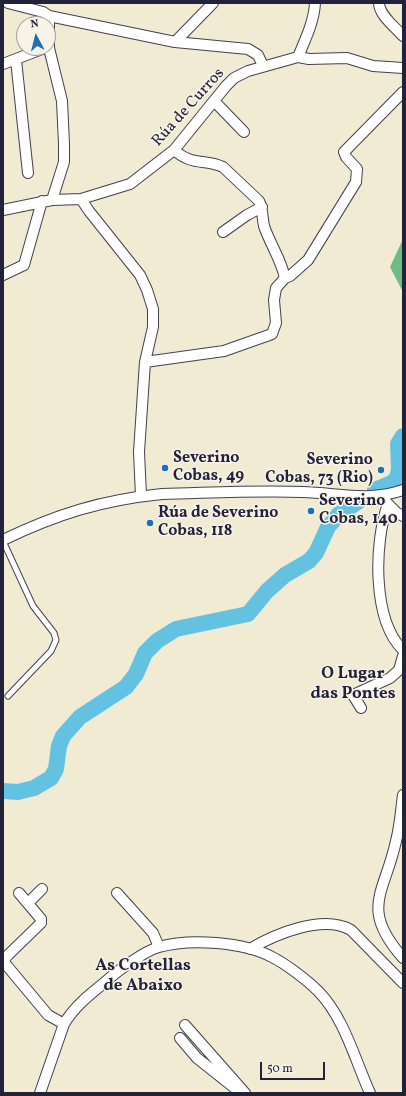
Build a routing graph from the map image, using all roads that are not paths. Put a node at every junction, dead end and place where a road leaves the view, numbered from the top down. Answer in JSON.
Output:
{"nodes":[{"id":1,"x":8,"y":3,"type":"edge"},
{"id":2,"x":213,"y":3,"type":"edge"},
{"id":3,"x":315,"y":3,"type":"edge"},
{"id":4,"x":379,"y":3,"type":"edge"},
{"id":5,"x":46,"y":10,"type":"edge"},
{"id":6,"x":403,"y":36,"type":"edge"},
{"id":7,"x":175,"y":42,"type":"junction"},
{"id":8,"x":25,"y":56,"type":"edge"},
{"id":9,"x":51,"y":56,"type":"edge"},
{"id":10,"x":298,"y":57,"type":"junction"},
{"id":11,"x":16,"y":60,"type":"junction"},
{"id":12,"x":3,"y":64,"type":"edge"},
{"id":13,"x":263,"y":66,"type":"junction"},
{"id":14,"x":403,"y":68,"type":"edge"},
{"id":15,"x":403,"y":92,"type":"edge"},
{"id":16,"x":214,"y":101,"type":"junction"},
{"id":17,"x":244,"y":132,"type":"dead end"},
{"id":18,"x":174,"y":150,"type":"junction"},
{"id":19,"x":28,"y":173,"type":"dead end"},
{"id":20,"x":82,"y":199,"type":"junction"},
{"id":21,"x":47,"y":200,"type":"junction"},
{"id":22,"x":262,"y":207,"type":"junction"},
{"id":23,"x":3,"y":210,"type":"edge"},
{"id":24,"x":223,"y":232,"type":"dead end"},
{"id":25,"x":3,"y":275,"type":"edge"},
{"id":26,"x":285,"y":278,"type":"junction"},
{"id":27,"x":145,"y":362,"type":"junction"},
{"id":28,"x":403,"y":490,"type":"edge"},
{"id":29,"x":141,"y":496,"type":"junction"},
{"id":30,"x":385,"y":500,"type":"junction"},
{"id":31,"x":403,"y":516,"type":"edge"},
{"id":32,"x":3,"y":541,"type":"edge"},
{"id":33,"x":403,"y":650,"type":"edge"},
{"id":34,"x":403,"y":656,"type":"edge"},
{"id":35,"x":8,"y":696,"type":"dead end"},
{"id":36,"x":361,"y":708,"type":"dead end"},
{"id":37,"x":403,"y":795,"type":"edge"},
{"id":38,"x":42,"y":889,"type":"dead end"},
{"id":39,"x":19,"y":892,"type":"dead end"},
{"id":40,"x":117,"y":893,"type":"dead end"},
{"id":41,"x":28,"y":903,"type":"junction"},
{"id":42,"x":159,"y":947,"type":"junction"},
{"id":43,"x":250,"y":949,"type":"junction"},
{"id":44,"x":403,"y":958,"type":"edge"},
{"id":45,"x":3,"y":961,"type":"edge"},
{"id":46,"x":403,"y":983,"type":"edge"},
{"id":47,"x":64,"y":1024,"type":"junction"},
{"id":48,"x":185,"y":1025,"type":"dead end"},
{"id":49,"x":180,"y":1038,"type":"dead end"},
{"id":50,"x":40,"y":1093,"type":"edge"},
{"id":51,"x":244,"y":1093,"type":"edge"},
{"id":52,"x":370,"y":1093,"type":"edge"}],
"edges":[{"from":1,"to":5,"type":"street"},
{"from":2,"to":7,"type":"street"},
{"from":3,"to":10,"type":"street"},
{"from":4,"to":6,"type":"street"},
{"from":5,"to":7,"type":"street"},
{"from":7,"to":13,"type":"street"},
{"from":8,"to":11,"type":"street"},
{"from":9,"to":21,"type":"street"},
{"from":10,"to":13,"type":"street","name":"Rúa de Curros"},
{"from":10,"to":14,"type":"street","name":"Rúa de Curros"},
{"from":11,"to":12,"type":"street"},
{"from":11,"to":19,"type":"street"},
{"from":13,"to":16,"type":"street","name":"Rúa de Curros"},
{"from":15,"to":26,"type":"street"},
{"from":16,"to":17,"type":"street"},
{"from":16,"to":18,"type":"street","name":"Rúa de Curros"},
{"from":18,"to":20,"type":"street","name":"Rúa de Curros"},
{"from":18,"to":22,"type":"street"},
{"from":20,"to":21,"type":"street","name":"Rúa de Curros"},
{"from":20,"to":27,"type":"street"},
{"from":21,"to":23,"type":"street","name":"Rúa de Curros"},
{"from":21,"to":25,"type":"street"},
{"from":22,"to":24,"type":"street"},
{"from":22,"to":26,"type":"street"},
{"from":26,"to":27,"type":"street"},
{"from":27,"to":29,"type":"street"},
{"from":28,"to":30,"type":"street"},
{"from":29,"to":30,"type":"street"},
{"from":29,"to":32,"type":"street"},
{"from":30,"to":31,"type":"street"},
{"from":30,"to":33,"type":"street"},
{"from":32,"to":35,"type":"lane"},
{"from":34,"to":36,"type":"street"},
{"from":37,"to":44,"type":"street"},
{"from":38,"to":41,"type":"street"},
{"from":39,"to":41,"type":"street"},
{"from":40,"to":42,"type":"street"},
{"from":41,"to":45,"type":"street"},
{"from":42,"to":43,"type":"street"},
{"from":42,"to":47,"type":"street"},
{"from":43,"to":46,"type":"street"},
{"from":43,"to":52,"type":"street"},
{"from":45,"to":47,"type":"street"},
{"from":47,"to":50,"type":"street"},
{"from":48,"to":51,"type":"street"},
{"from":49,"to":51,"type":"street"}]}
